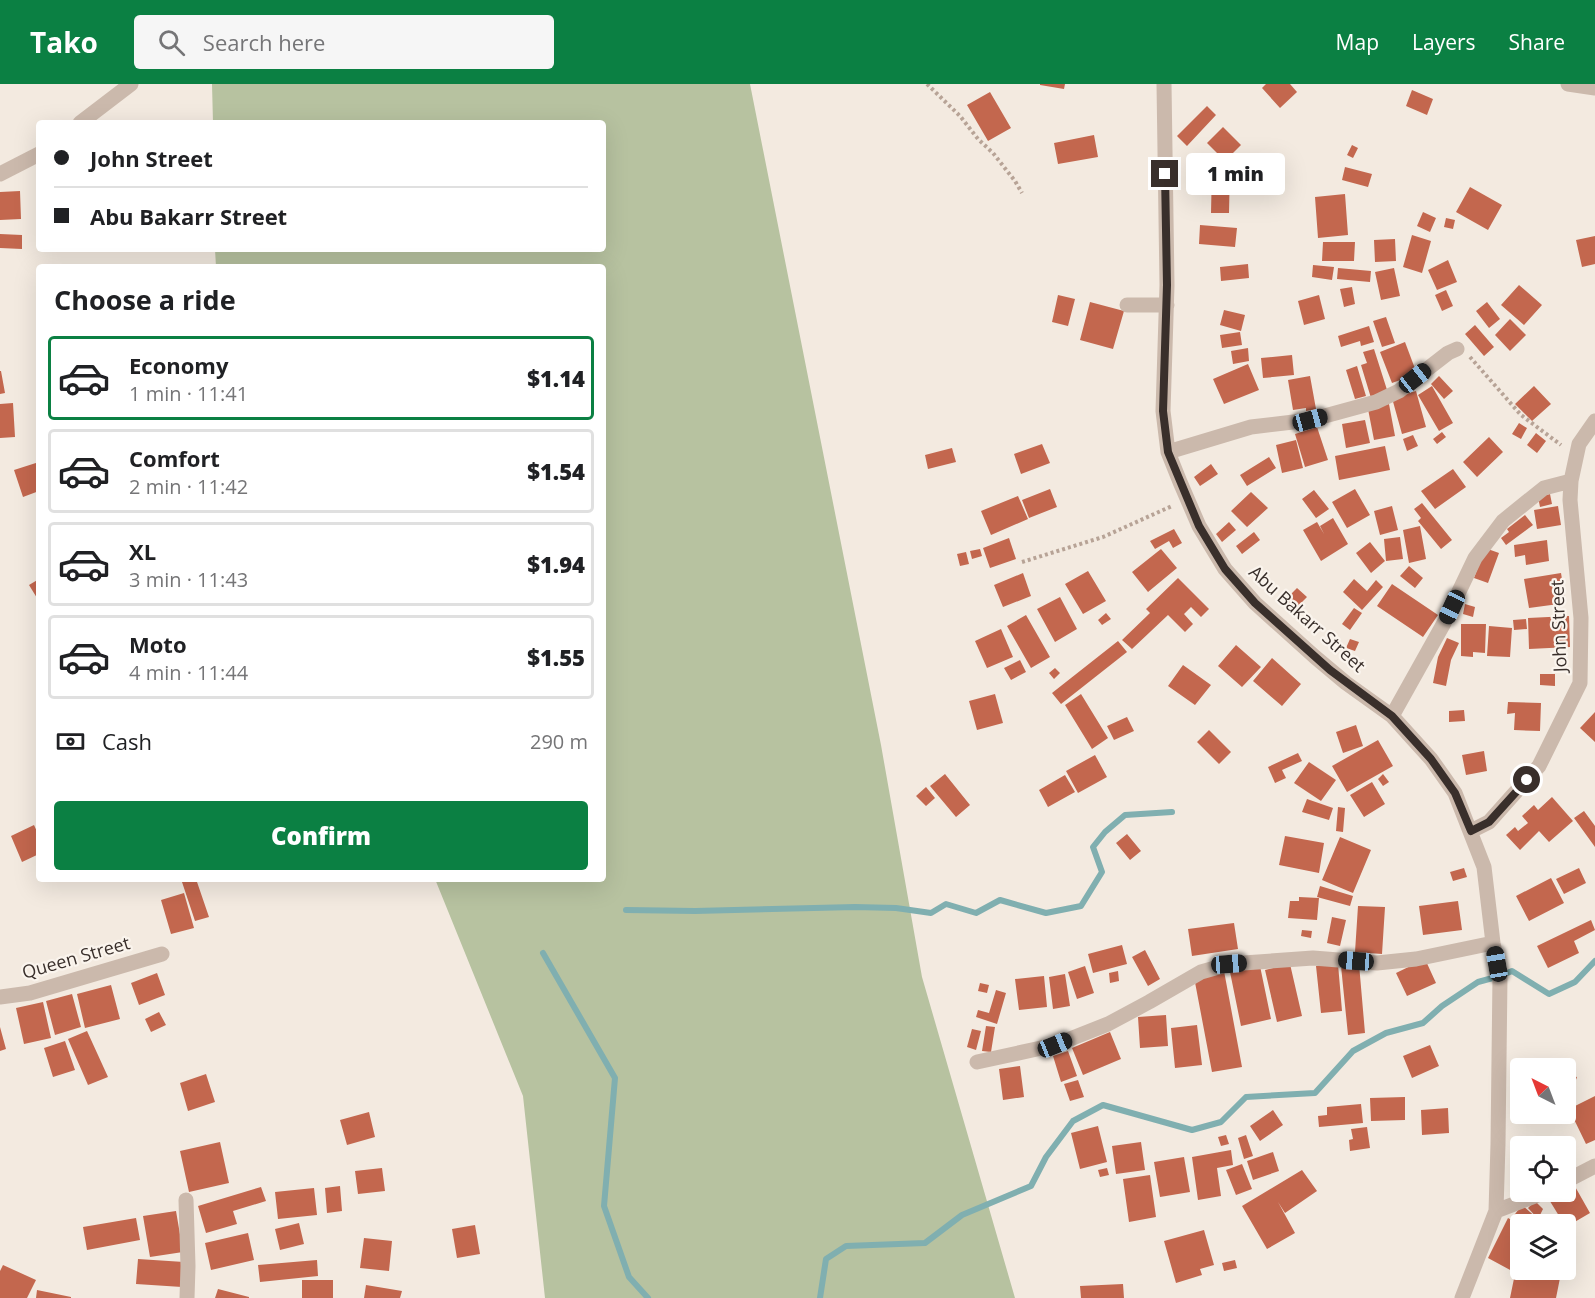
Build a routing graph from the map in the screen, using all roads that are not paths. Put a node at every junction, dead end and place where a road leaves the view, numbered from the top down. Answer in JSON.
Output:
{"nodes":[{"id":1,"x":131,"y":84,"type":"edge"},
{"id":2,"x":1164,"y":84,"type":"edge"},
{"id":3,"x":1568,"y":84,"type":"edge"},
{"id":4,"x":1595,"y":88,"type":"edge"},
{"id":5,"x":84,"y":120,"type":"edge"},
{"id":6,"x":36,"y":156,"type":"edge"},
{"id":7,"x":0,"y":174,"type":"edge"},
{"id":8,"x":1127,"y":305,"type":"dead end"},
{"id":9,"x":1167,"y":305,"type":"junction"},
{"id":10,"x":1457,"y":349,"type":"road end"},
{"id":11,"x":1595,"y":421,"type":"edge"},
{"id":12,"x":1168,"y":452,"type":"junction"},
{"id":13,"x":1571,"y":481,"type":"junction"},
{"id":14,"x":1588,"y":683,"type":"edge"},
{"id":15,"x":1392,"y":716,"type":"junction"},
{"id":16,"x":1471,"y":831,"type":"junction"},
{"id":17,"x":1493,"y":943,"type":"junction"},
{"id":18,"x":162,"y":954,"type":"dead end"},
{"id":19,"x":0,"y":997,"type":"edge"},
{"id":20,"x":977,"y":1062,"type":"dead end"},
{"id":21,"x":1595,"y":1166,"type":"edge"},
{"id":22,"x":1576,"y":1176,"type":"edge"},
{"id":23,"x":186,"y":1200,"type":"dead end"},
{"id":24,"x":1519,"y":1202,"type":"edge"},
{"id":25,"x":1496,"y":1211,"type":"junction"},
{"id":26,"x":187,"y":1298,"type":"edge"},
{"id":27,"x":1462,"y":1298,"type":"edge"}],
"edges":[{"from":1,"to":5,"type":"street"},
{"from":2,"to":9,"type":"street","name":"Abu Bakarr Street"},
{"from":3,"to":4,"type":"street"},
{"from":6,"to":7,"type":"street"},
{"from":8,"to":9,"type":"street"},
{"from":9,"to":12,"type":"street","name":"Abu Bakarr Street"},
{"from":10,"to":12,"type":"street"},
{"from":11,"to":13,"type":"street","name":"John Street"},
{"from":12,"to":15,"type":"street","name":"Abu Bakarr Street"},
{"from":13,"to":14,"type":"street","name":"John Street"},
{"from":13,"to":15,"type":"street"},
{"from":14,"to":16,"type":"street","name":"John Street"},
{"from":15,"to":16,"type":"street","name":"Abu Bakarr Street"},
{"from":16,"to":17,"type":"street","name":"Abu Bakarr Street"},
{"from":17,"to":20,"type":"street"},
{"from":17,"to":25,"type":"street","name":"Abu Bakarr Street"},
{"from":18,"to":19,"type":"street","name":"Queen Street"},
{"from":21,"to":22,"type":"street"},
{"from":23,"to":26,"type":"street"},
{"from":24,"to":25,"type":"street"},
{"from":25,"to":27,"type":"street","name":"Abu Bakarr Street"}]}
